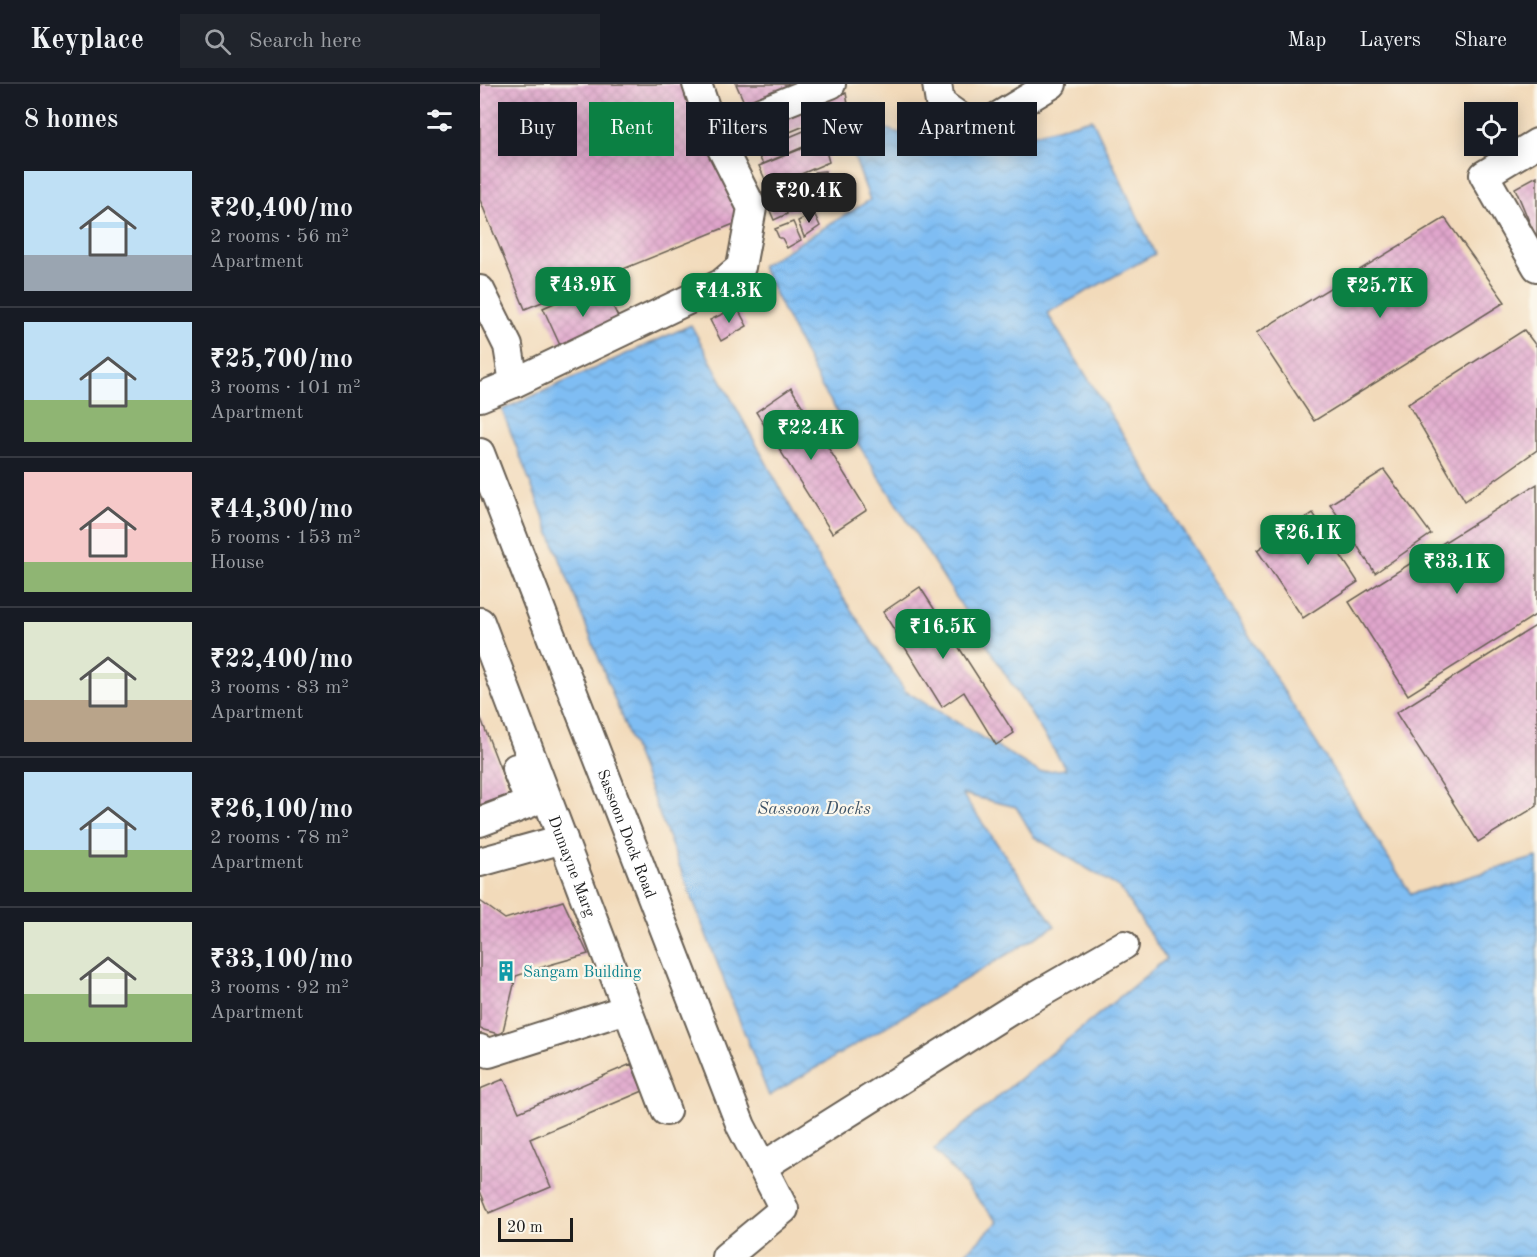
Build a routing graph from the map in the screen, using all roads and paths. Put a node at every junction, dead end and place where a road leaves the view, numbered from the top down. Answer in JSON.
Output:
{"nodes":[{"id":1,"x":698,"y":84,"type":"edge"},
{"id":2,"x":831,"y":84,"type":"edge"},
{"id":3,"x":937,"y":84,"type":"edge"},
{"id":4,"x":1052,"y":84,"type":"edge"},
{"id":5,"x":704,"y":102,"type":"edge"},
{"id":6,"x":787,"y":102,"type":"edge"},
{"id":7,"x":1537,"y":143,"type":"edge"},
{"id":8,"x":725,"y":156,"type":"edge"},
{"id":9,"x":1537,"y":267,"type":"edge"},
{"id":10,"x":480,"y":290,"type":"edge"},
{"id":11,"x":514,"y":383,"type":"junction"},
{"id":12,"x":480,"y":397,"type":"edge"},
{"id":13,"x":480,"y":453,"type":"edge"},
{"id":14,"x":480,"y":622,"type":"edge"},
{"id":15,"x":486,"y":674,"type":"edge"},
{"id":16,"x":480,"y":822,"type":"edge"},
{"id":17,"x":563,"y":840,"type":"junction"},
{"id":18,"x":480,"y":862,"type":"edge"},
{"id":19,"x":1124,"y":945,"type":"dead end"},
{"id":20,"x":627,"y":1009,"type":"junction"},
{"id":21,"x":480,"y":1049,"type":"edge"},
{"id":22,"x":666,"y":1111,"type":"dead end"},
{"id":23,"x":762,"y":1167,"type":"junction"},
{"id":24,"x":726,"y":1257,"type":"edge"}],
"edges":[{"from":1,"to":5,"type":"street"},
{"from":2,"to":6,"type":"street"},
{"from":3,"to":4,"type":"street"},
{"from":7,"to":9,"type":"street"},
{"from":8,"to":11,"type":"street"},
{"from":10,"to":11,"type":"street"},
{"from":11,"to":12,"type":"street"},
{"from":13,"to":23,"type":"street","name":"Sassoon Dock Road"},
{"from":14,"to":15,"type":"street","name":"Dumayne Marg"},
{"from":15,"to":16,"type":"street"},
{"from":15,"to":17,"type":"street","name":"Dumayne Marg"},
{"from":17,"to":18,"type":"street"},
{"from":17,"to":20,"type":"street","name":"Dumayne Marg"},
{"from":19,"to":23,"type":"street"},
{"from":20,"to":21,"type":"street"},
{"from":20,"to":22,"type":"street","name":"Dumayne Marg"},
{"from":23,"to":24,"type":"street","name":"Sassoon Dock Road"}]}
